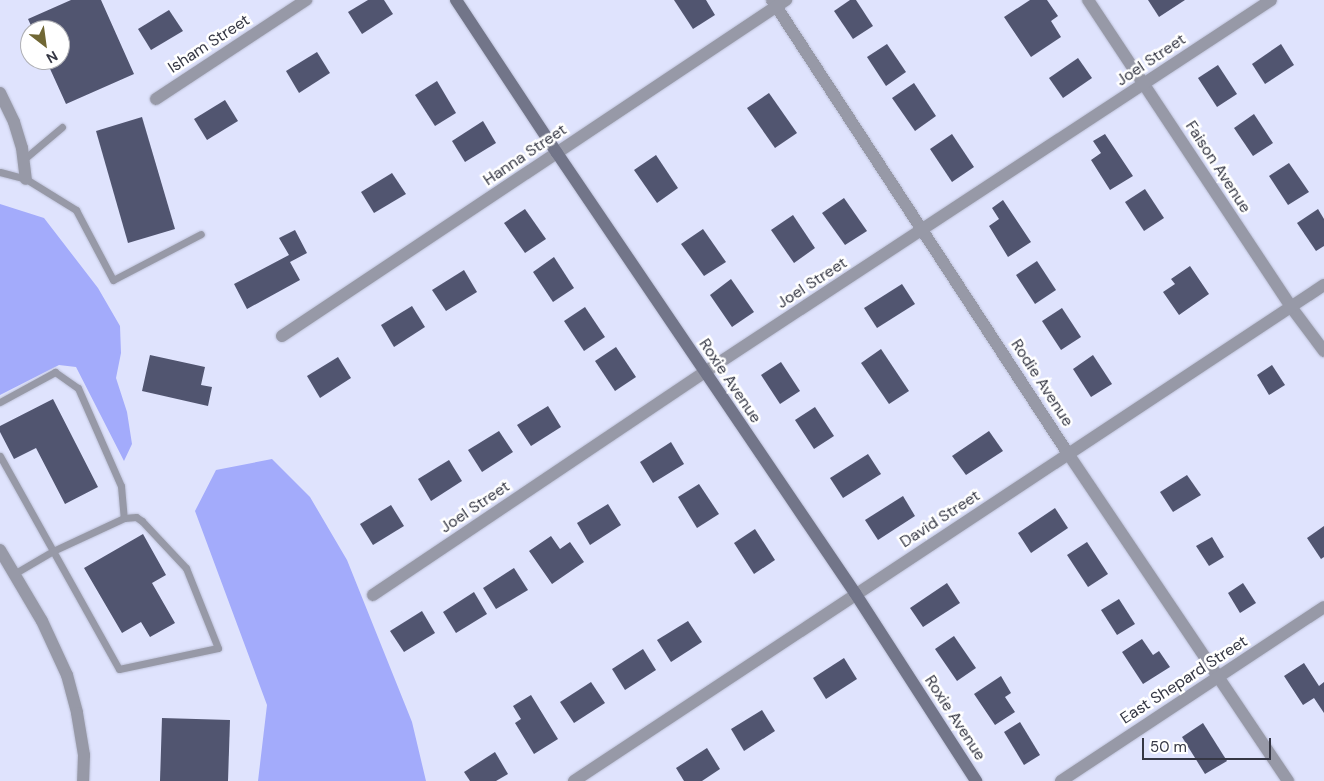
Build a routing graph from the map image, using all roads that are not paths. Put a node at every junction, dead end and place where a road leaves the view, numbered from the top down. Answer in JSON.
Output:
{"nodes":[{"id":1,"x":306,"y":0,"type":"edge"},
{"id":2,"x":456,"y":0,"type":"edge"},
{"id":3,"x":1088,"y":0,"type":"edge"},
{"id":4,"x":1271,"y":0,"type":"edge"},
{"id":5,"x":778,"y":2,"type":"edge"},
{"id":6,"x":1144,"y":84,"type":"junction"},
{"id":7,"x":0,"y":93,"type":"edge"},
{"id":8,"x":156,"y":99,"type":"dead end"},
{"id":9,"x":62,"y":127,"type":"dead end"},
{"id":10,"x":557,"y":153,"type":"junction"},
{"id":11,"x":23,"y":160,"type":"junction"},
{"id":12,"x":0,"y":172,"type":"edge"},
{"id":13,"x":26,"y":179,"type":"junction"},
{"id":14,"x":922,"y":230,"type":"junction"},
{"id":15,"x":200,"y":234,"type":"dead end"},
{"id":16,"x":1324,"y":285,"type":"edge"},
{"id":17,"x":1291,"y":307,"type":"junction"},
{"id":18,"x":282,"y":336,"type":"dead end"},
{"id":19,"x":1324,"y":351,"type":"edge"},
{"id":20,"x":705,"y":372,"type":"junction"},
{"id":21,"x":0,"y":402,"type":"edge"},
{"id":22,"x":1069,"y":455,"type":"junction"},
{"id":23,"x":0,"y":456,"type":"edge"},
{"id":24,"x":124,"y":518,"type":"junction"},
{"id":25,"x":0,"y":550,"type":"edge"},
{"id":26,"x":53,"y":551,"type":"junction"},
{"id":27,"x":14,"y":574,"type":"junction"},
{"id":28,"x":855,"y":593,"type":"junction"},
{"id":29,"x":373,"y":595,"type":"dead end"},
{"id":30,"x":1324,"y":607,"type":"edge"},
{"id":31,"x":1218,"y":677,"type":"junction"},
{"id":32,"x":82,"y":781,"type":"edge"},
{"id":33,"x":574,"y":781,"type":"edge"},
{"id":34,"x":976,"y":781,"type":"edge"},
{"id":35,"x":1061,"y":781,"type":"edge"},
{"id":36,"x":1288,"y":781,"type":"edge"}],
"edges":[{"from":1,"to":8,"type":"street","name":"Isham Street"},
{"from":2,"to":10,"type":"street","name":"Roxie Avenue"},
{"from":3,"to":6,"type":"street","name":"Faison Avenue"},
{"from":4,"to":6,"type":"street","name":"Joel Street"},
{"from":5,"to":10,"type":"street","name":"Hanna Street"},
{"from":5,"to":14,"type":"street","name":"Rodie Avenue"},
{"from":6,"to":14,"type":"street","name":"Joel Street"},
{"from":6,"to":17,"type":"street","name":"Faison Avenue"},
{"from":7,"to":11,"type":"street"},
{"from":9,"to":11,"type":"lane"},
{"from":10,"to":18,"type":"street","name":"Hanna Street"},
{"from":10,"to":20,"type":"street","name":"Roxie Avenue"},
{"from":11,"to":13,"type":"street"},
{"from":12,"to":13,"type":"lane"},
{"from":13,"to":15,"type":"lane"},
{"from":14,"to":20,"type":"street","name":"Joel Street"},
{"from":14,"to":22,"type":"street","name":"Rodie Avenue"},
{"from":16,"to":17,"type":"street","name":"David Street"},
{"from":17,"to":19,"type":"street","name":"Faison Avenue"},
{"from":17,"to":22,"type":"street","name":"David Street"},
{"from":20,"to":28,"type":"street","name":"Roxie Avenue"},
{"from":20,"to":29,"type":"street","name":"Joel Street"},
{"from":21,"to":24,"type":"lane"},
{"from":22,"to":28,"type":"street","name":"David Street"},
{"from":22,"to":31,"type":"street","name":"Rodie Avenue"},
{"from":23,"to":26,"type":"lane"},
{"from":24,"to":26,"type":"lane"},
{"from":24,"to":26,"type":"lane"},
{"from":25,"to":27,"type":"street"},
{"from":26,"to":27,"type":"lane"},
{"from":27,"to":32,"type":"street"},
{"from":28,"to":33,"type":"street","name":"David Street"},
{"from":28,"to":34,"type":"street","name":"Roxie Avenue"},
{"from":30,"to":31,"type":"street","name":"East Shepard Street"},
{"from":31,"to":35,"type":"street","name":"East Shepard Street"},
{"from":31,"to":36,"type":"street","name":"Rodie Avenue"}]}
